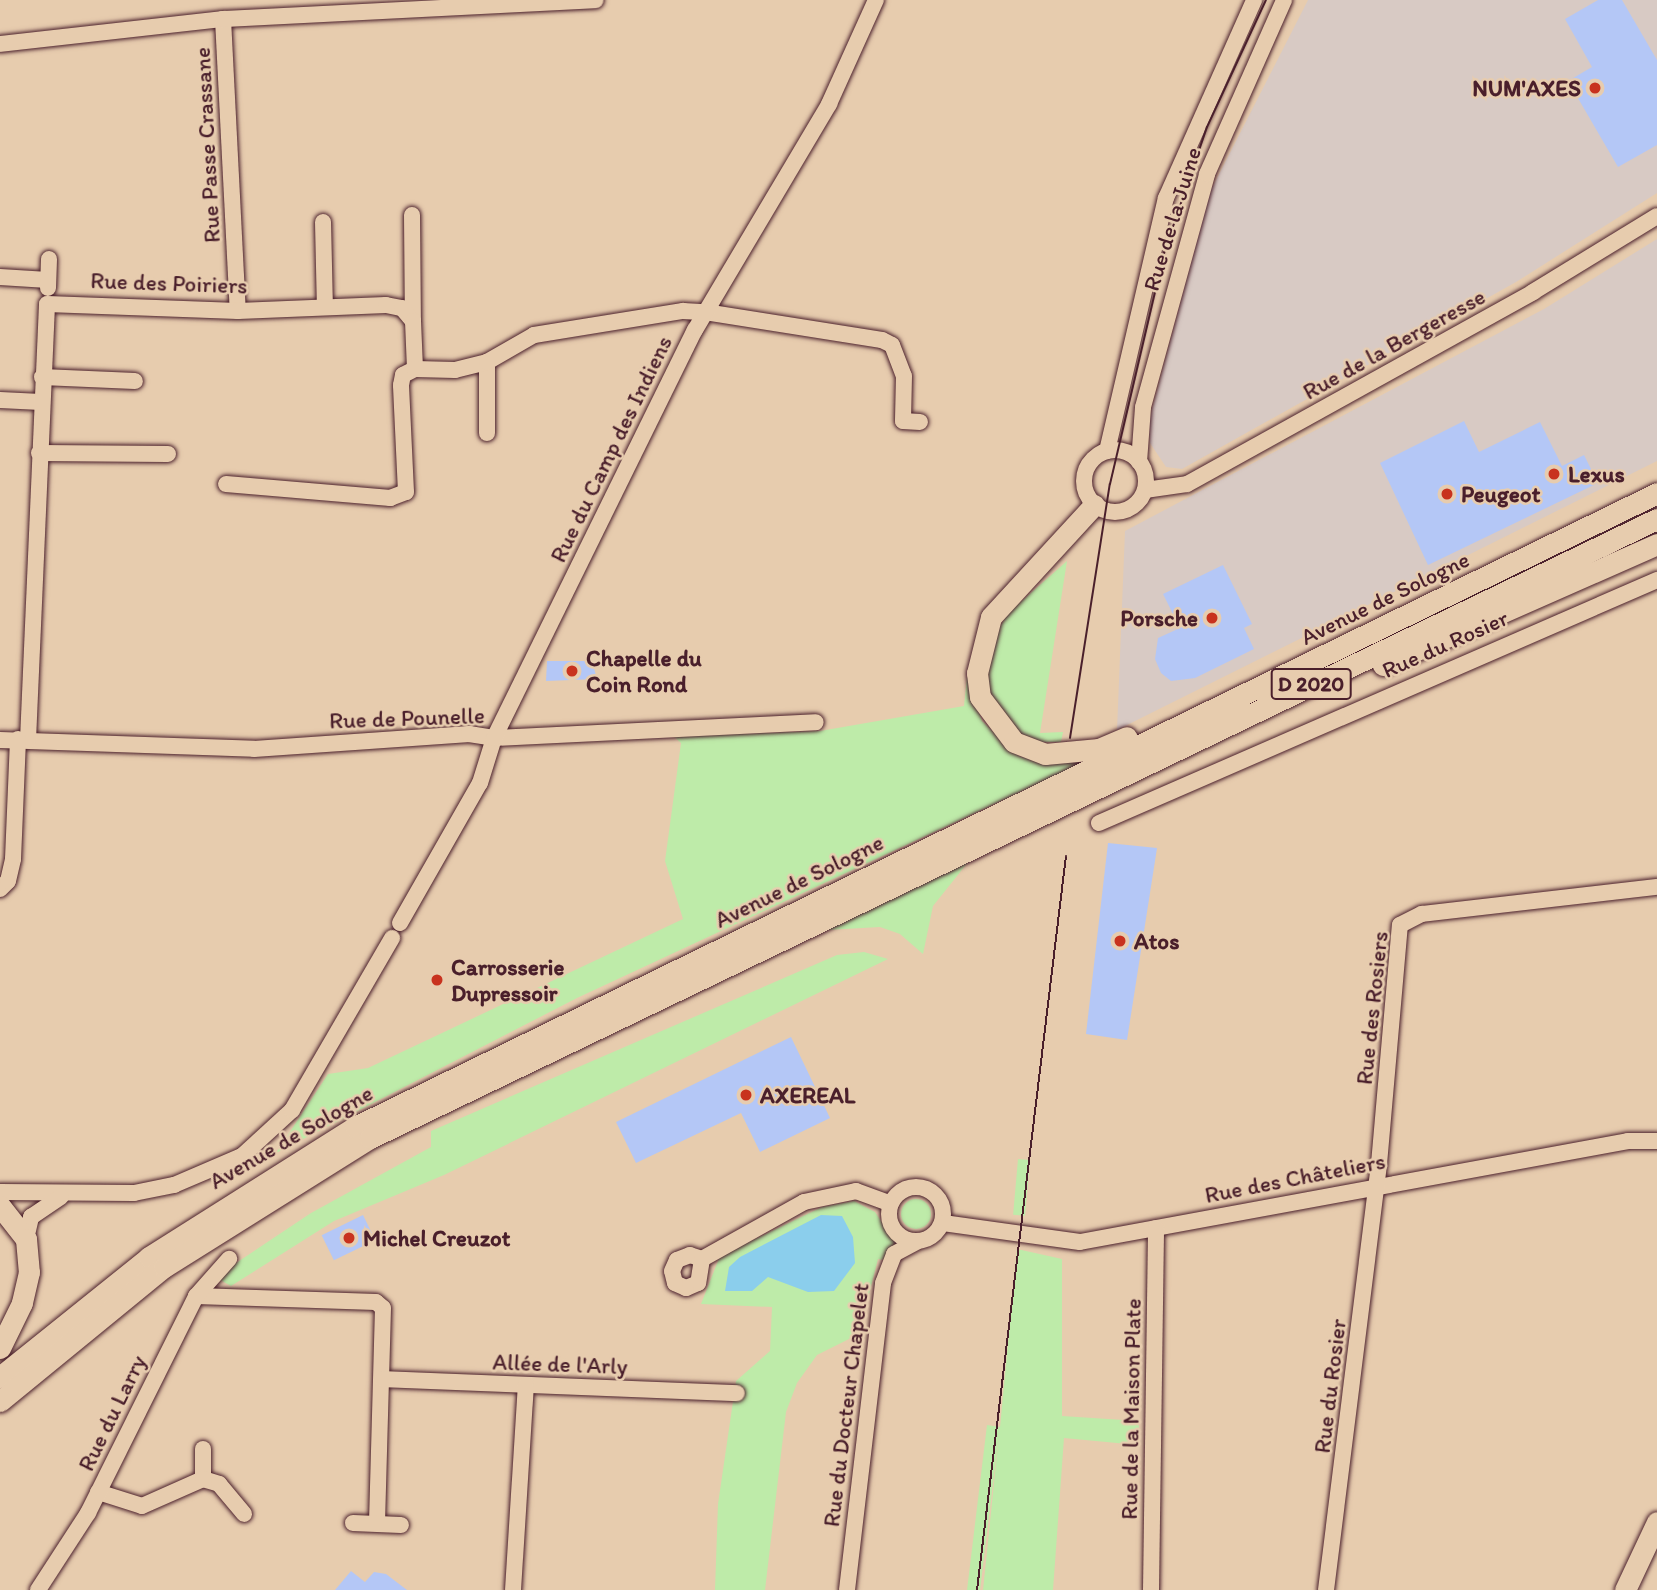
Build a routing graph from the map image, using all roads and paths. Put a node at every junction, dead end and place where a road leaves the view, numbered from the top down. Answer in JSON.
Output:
{"nodes":[{"id":1,"x":596,"y":0,"type":"edge"},
{"id":2,"x":876,"y":0,"type":"edge"},
{"id":3,"x":1254,"y":0,"type":"edge"},
{"id":4,"x":1284,"y":0,"type":"edge"},
{"id":5,"x":223,"y":19,"type":"junction"},
{"id":6,"x":0,"y":44,"type":"edge"},
{"id":7,"x":412,"y":215,"type":"dead end"},
{"id":8,"x":1657,"y":216,"type":"edge"},
{"id":9,"x":323,"y":222,"type":"dead end"},
{"id":10,"x":49,"y":259,"type":"dead end"},
{"id":11,"x":0,"y":277,"type":"edge"},
{"id":12,"x":48,"y":280,"type":"junction"},
{"id":13,"x":47,"y":304,"type":"junction"},
{"id":14,"x":325,"y":307,"type":"junction"},
{"id":15,"x":238,"y":311,"type":"junction"},
{"id":16,"x":705,"y":312,"type":"junction"},
{"id":17,"x":413,"y":321,"type":"junction"},
{"id":18,"x":487,"y":362,"type":"junction"},
{"id":19,"x":415,"y":369,"type":"junction"},
{"id":20,"x":42,"y":377,"type":"junction"},
{"id":21,"x":135,"y":380,"type":"dead end"},
{"id":22,"x":0,"y":400,"type":"edge"},
{"id":23,"x":41,"y":402,"type":"junction"},
{"id":24,"x":920,"y":422,"type":"dead end"},
{"id":25,"x":487,"y":433,"type":"dead end"},
{"id":26,"x":1107,"y":451,"type":"junction"},
{"id":27,"x":39,"y":453,"type":"junction"},
{"id":28,"x":168,"y":454,"type":"dead end"},
{"id":29,"x":1139,"y":462,"type":"junction"},
{"id":30,"x":226,"y":484,"type":"dead end"},
{"id":31,"x":1145,"y":490,"type":"junction"},
{"id":32,"x":1657,"y":494,"type":"edge"},
{"id":33,"x":1094,"y":505,"type":"junction"},
{"id":34,"x":1657,"y":519,"type":"edge"},
{"id":35,"x":1657,"y":544,"type":"edge"},
{"id":36,"x":1657,"y":580,"type":"edge"},
{"id":37,"x":1403,"y":619,"type":"junction"},
{"id":38,"x":816,"y":722,"type":"dead end"},
{"id":39,"x":494,"y":738,"type":"junction"},
{"id":40,"x":0,"y":740,"type":"edge"},
{"id":41,"x":23,"y":740,"type":"junction"},
{"id":42,"x":1099,"y":822,"type":"dead end"},
{"id":43,"x":964,"y":849,"type":"junction"},
{"id":44,"x":1657,"y":887,"type":"edge"},
{"id":45,"x":0,"y":889,"type":"edge"},
{"id":46,"x":1657,"y":1142,"type":"edge"},
{"id":47,"x":1376,"y":1186,"type":"junction"},
{"id":48,"x":0,"y":1192,"type":"edge"},
{"id":49,"x":66,"y":1195,"type":"junction"},
{"id":50,"x":891,"y":1204,"type":"junction"},
{"id":51,"x":0,"y":1206,"type":"edge"},
{"id":52,"x":943,"y":1223,"type":"junction"},
{"id":53,"x":1156,"y":1228,"type":"junction"},
{"id":54,"x":26,"y":1239,"type":"junction"},
{"id":55,"x":917,"y":1242,"type":"junction"},
{"id":56,"x":229,"y":1259,"type":"dead end"},
{"id":57,"x":702,"y":1259,"type":"dead end"},
{"id":58,"x":196,"y":1296,"type":"junction"},
{"id":59,"x":0,"y":1348,"type":"edge"},
{"id":60,"x":0,"y":1377,"type":"edge"},
{"id":61,"x":382,"y":1379,"type":"junction"},
{"id":62,"x":526,"y":1385,"type":"junction"},
{"id":63,"x":737,"y":1394,"type":"dead end"},
{"id":64,"x":0,"y":1401,"type":"edge"},
{"id":65,"x":202,"y":1449,"type":"dead end"},
{"id":66,"x":203,"y":1479,"type":"junction"},
{"id":67,"x":98,"y":1492,"type":"junction"},
{"id":68,"x":244,"y":1514,"type":"dead end"},
{"id":69,"x":377,"y":1522,"type":"junction"},
{"id":70,"x":1657,"y":1522,"type":"edge"},
{"id":71,"x":353,"y":1523,"type":"dead end"},
{"id":72,"x":401,"y":1525,"type":"dead end"},
{"id":73,"x":38,"y":1590,"type":"edge"},
{"id":74,"x":513,"y":1590,"type":"edge"},
{"id":75,"x":529,"y":1590,"type":"edge"},
{"id":76,"x":847,"y":1590,"type":"edge"},
{"id":77,"x":1151,"y":1590,"type":"edge"},
{"id":78,"x":1326,"y":1590,"type":"edge"},
{"id":79,"x":1625,"y":1590,"type":"edge"}],
"edges":[{"from":1,"to":5,"type":"street"},
{"from":2,"to":16,"type":"street","name":"Rue du Camp des Indiens"},
{"from":3,"to":26,"type":"street","name":"Rue de la Juine"},
{"from":4,"to":29,"type":"street","name":"Rue de la Juine"},
{"from":5,"to":6,"type":"street"},
{"from":5,"to":15,"type":"street","name":"Rue Passe Crassane"},
{"from":7,"to":17,"type":"street"},
{"from":8,"to":31,"type":"street","name":"Rue de la Bergeresse"},
{"from":9,"to":14,"type":"street"},
{"from":10,"to":12,"type":"street"},
{"from":11,"to":12,"type":"street"},
{"from":12,"to":13,"type":"street"},
{"from":13,"to":15,"type":"street","name":"Rue des Poiriers"},
{"from":13,"to":20,"type":"street"},
{"from":14,"to":15,"type":"street","name":"Rue des Poiriers"},
{"from":14,"to":17,"type":"street","name":"Rue des Poiriers"},
{"from":16,"to":18,"type":"street"},
{"from":16,"to":24,"type":"street"},
{"from":16,"to":39,"type":"street","name":"Rue du Camp des Indiens"},
{"from":17,"to":19,"type":"street"},
{"from":18,"to":19,"type":"street"},
{"from":18,"to":25,"type":"street"},
{"from":19,"to":30,"type":"street"},
{"from":20,"to":21,"type":"street"},
{"from":20,"to":23,"type":"street"},
{"from":22,"to":23,"type":"street"},
{"from":23,"to":27,"type":"street"},
{"from":26,"to":29,"type":"street"},
{"from":26,"to":33,"type":"street"},
{"from":27,"to":28,"type":"street"},
{"from":27,"to":41,"type":"street"},
{"from":29,"to":31,"type":"street"},
{"from":31,"to":33,"type":"street"},
{"from":32,"to":37,"type":"main road","name":"Avenue de Sologne"},
{"from":33,"to":37,"type":"main road"},
{"from":34,"to":43,"type":"main road","name":"Avenue de Sologne","number":"D 2020"},
{"from":35,"to":43,"type":"main road"},
{"from":36,"to":42,"type":"street","name":"Rue du Rosier"},
{"from":37,"to":60,"type":"main road","name":"Avenue de Sologne"},
{"from":38,"to":39,"type":"street","name":"Rue de Pounelle"},
{"from":39,"to":41,"type":"street","name":"Rue de Pounelle"},
{"from":39,"to":49,"type":"street","name":"Rue du Camp des Indiens"},
{"from":40,"to":41,"type":"street","name":"Rue de Pounelle"},
{"from":41,"to":45,"type":"street"},
{"from":43,"to":64,"type":"main road","name":"Avenue de Sologne"},
{"from":44,"to":47,"type":"street","name":"Rue des Rosiers"},
{"from":46,"to":47,"type":"street","name":"Rue des Châteliers"},
{"from":47,"to":53,"type":"street","name":"Rue des Châteliers"},
{"from":47,"to":78,"type":"street","name":"Rue du Rosier"},
{"from":48,"to":49,"type":"street","name":"Rue du Camp des Indiens"},
{"from":49,"to":54,"type":"street"},
{"from":50,"to":52,"type":"street"},
{"from":50,"to":55,"type":"street"},
{"from":50,"to":57,"type":"street"},
{"from":51,"to":54,"type":"main road"},
{"from":52,"to":53,"type":"street","name":"Rue des Châteliers"},
{"from":52,"to":55,"type":"street"},
{"from":53,"to":77,"type":"street","name":"Rue de la Maison Plate"},
{"from":54,"to":59,"type":"main road"},
{"from":55,"to":76,"type":"street","name":"Rue du Docteur Chapelet"},
{"from":56,"to":58,"type":"street","name":"Rue du Larry"},
{"from":58,"to":61,"type":"street"},
{"from":58,"to":67,"type":"street","name":"Rue du Larry"},
{"from":61,"to":62,"type":"street","name":"Allée de l'Arly"},
{"from":61,"to":69,"type":"street"},
{"from":62,"to":63,"type":"street","name":"Allée de l'Arly"},
{"from":62,"to":74,"type":"street"},
{"from":65,"to":66,"type":"street"},
{"from":66,"to":67,"type":"street"},
{"from":66,"to":68,"type":"street"},
{"from":67,"to":73,"type":"street","name":"Rue du Larry"},
{"from":69,"to":71,"type":"street"},
{"from":69,"to":72,"type":"street"},
{"from":70,"to":79,"type":"main road"},
{"from":74,"to":75,"type":"street"}]}
